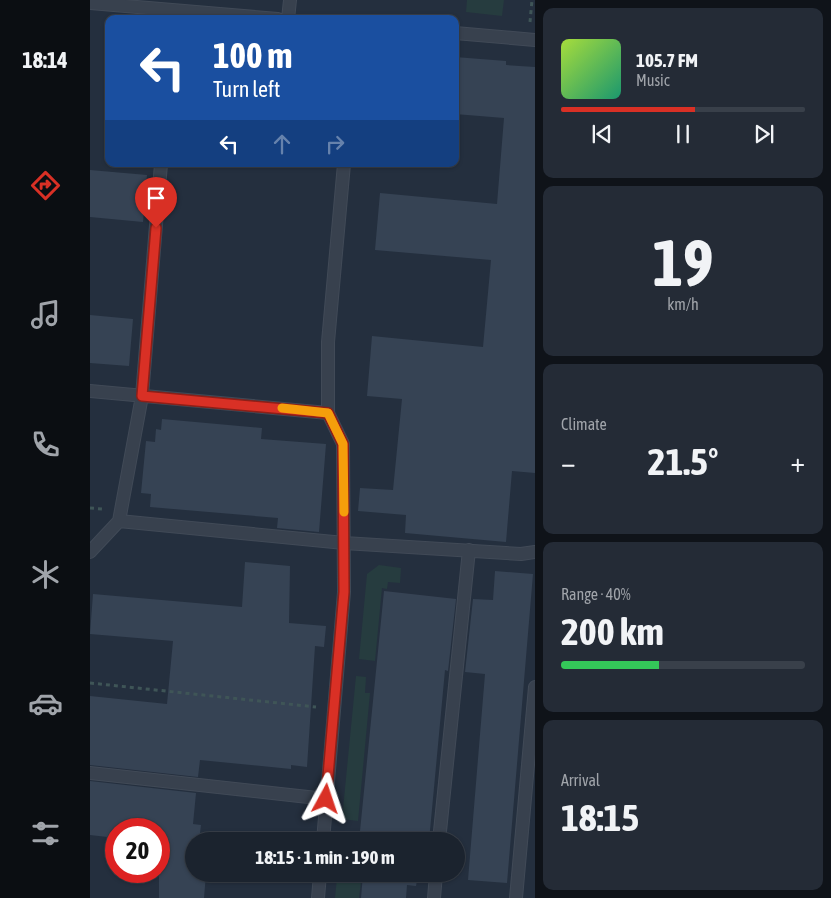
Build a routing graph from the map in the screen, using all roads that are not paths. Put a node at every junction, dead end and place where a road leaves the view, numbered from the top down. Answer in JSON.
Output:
{"nodes":[{"id":1,"x":290,"y":0,"type":"edge"},
{"id":2,"x":90,"y":3,"type":"edge"},
{"id":3,"x":179,"y":10,"type":"edge"},
{"id":4,"x":234,"y":15,"type":"edge"},
{"id":5,"x":288,"y":15,"type":"edge"},
{"id":6,"x":459,"y":33,"type":"edge"},
{"id":7,"x":535,"y":40,"type":"edge"},
{"id":8,"x":160,"y":167,"type":"edge"},
{"id":9,"x":344,"y":167,"type":"edge"},
{"id":10,"x":90,"y":392,"type":"edge"},
{"id":11,"x":142,"y":396,"type":"junction"},
{"id":12,"x":328,"y":413,"type":"junction"},
{"id":13,"x":119,"y":522,"type":"junction"},
{"id":14,"x":344,"y":543,"type":"junction"},
{"id":15,"x":469,"y":550,"type":"junction"},
{"id":16,"x":90,"y":552,"type":"edge"},
{"id":17,"x":535,"y":552,"type":"edge"},
{"id":18,"x":535,"y":687,"type":"edge"},
{"id":19,"x":90,"y":773,"type":"edge"},
{"id":20,"x":326,"y":799,"type":"junction"},
{"id":21,"x":324,"y":832,"type":"edge"},
{"id":22,"x":440,"y":832,"type":"edge"},
{"id":23,"x":319,"y":882,"type":"edge"},
{"id":24,"x":435,"y":882,"type":"edge"},
{"id":25,"x":318,"y":898,"type":"edge"},
{"id":26,"x":434,"y":898,"type":"edge"},
{"id":27,"x":516,"y":898,"type":"edge"}],
"edges":[{"from":1,"to":5,"type":"lane"},
{"from":2,"to":3,"type":"lane"},
{"from":3,"to":4,"type":"lane"},
{"from":6,"to":7,"type":"lane"},
{"from":8,"to":11,"type":"lane"},
{"from":9,"to":12,"type":"lane"},
{"from":10,"to":11,"type":"lane"},
{"from":11,"to":12,"type":"lane"},
{"from":11,"to":13,"type":"lane"},
{"from":12,"to":14,"type":"lane"},
{"from":13,"to":14,"type":"lane"},
{"from":13,"to":16,"type":"lane"},
{"from":14,"to":15,"type":"lane"},
{"from":14,"to":20,"type":"lane"},
{"from":15,"to":17,"type":"lane"},
{"from":15,"to":22,"type":"lane"},
{"from":18,"to":27,"type":"lane"},
{"from":19,"to":20,"type":"lane"},
{"from":20,"to":21,"type":"lane"},
{"from":23,"to":25,"type":"lane"},
{"from":24,"to":26,"type":"lane"}]}
